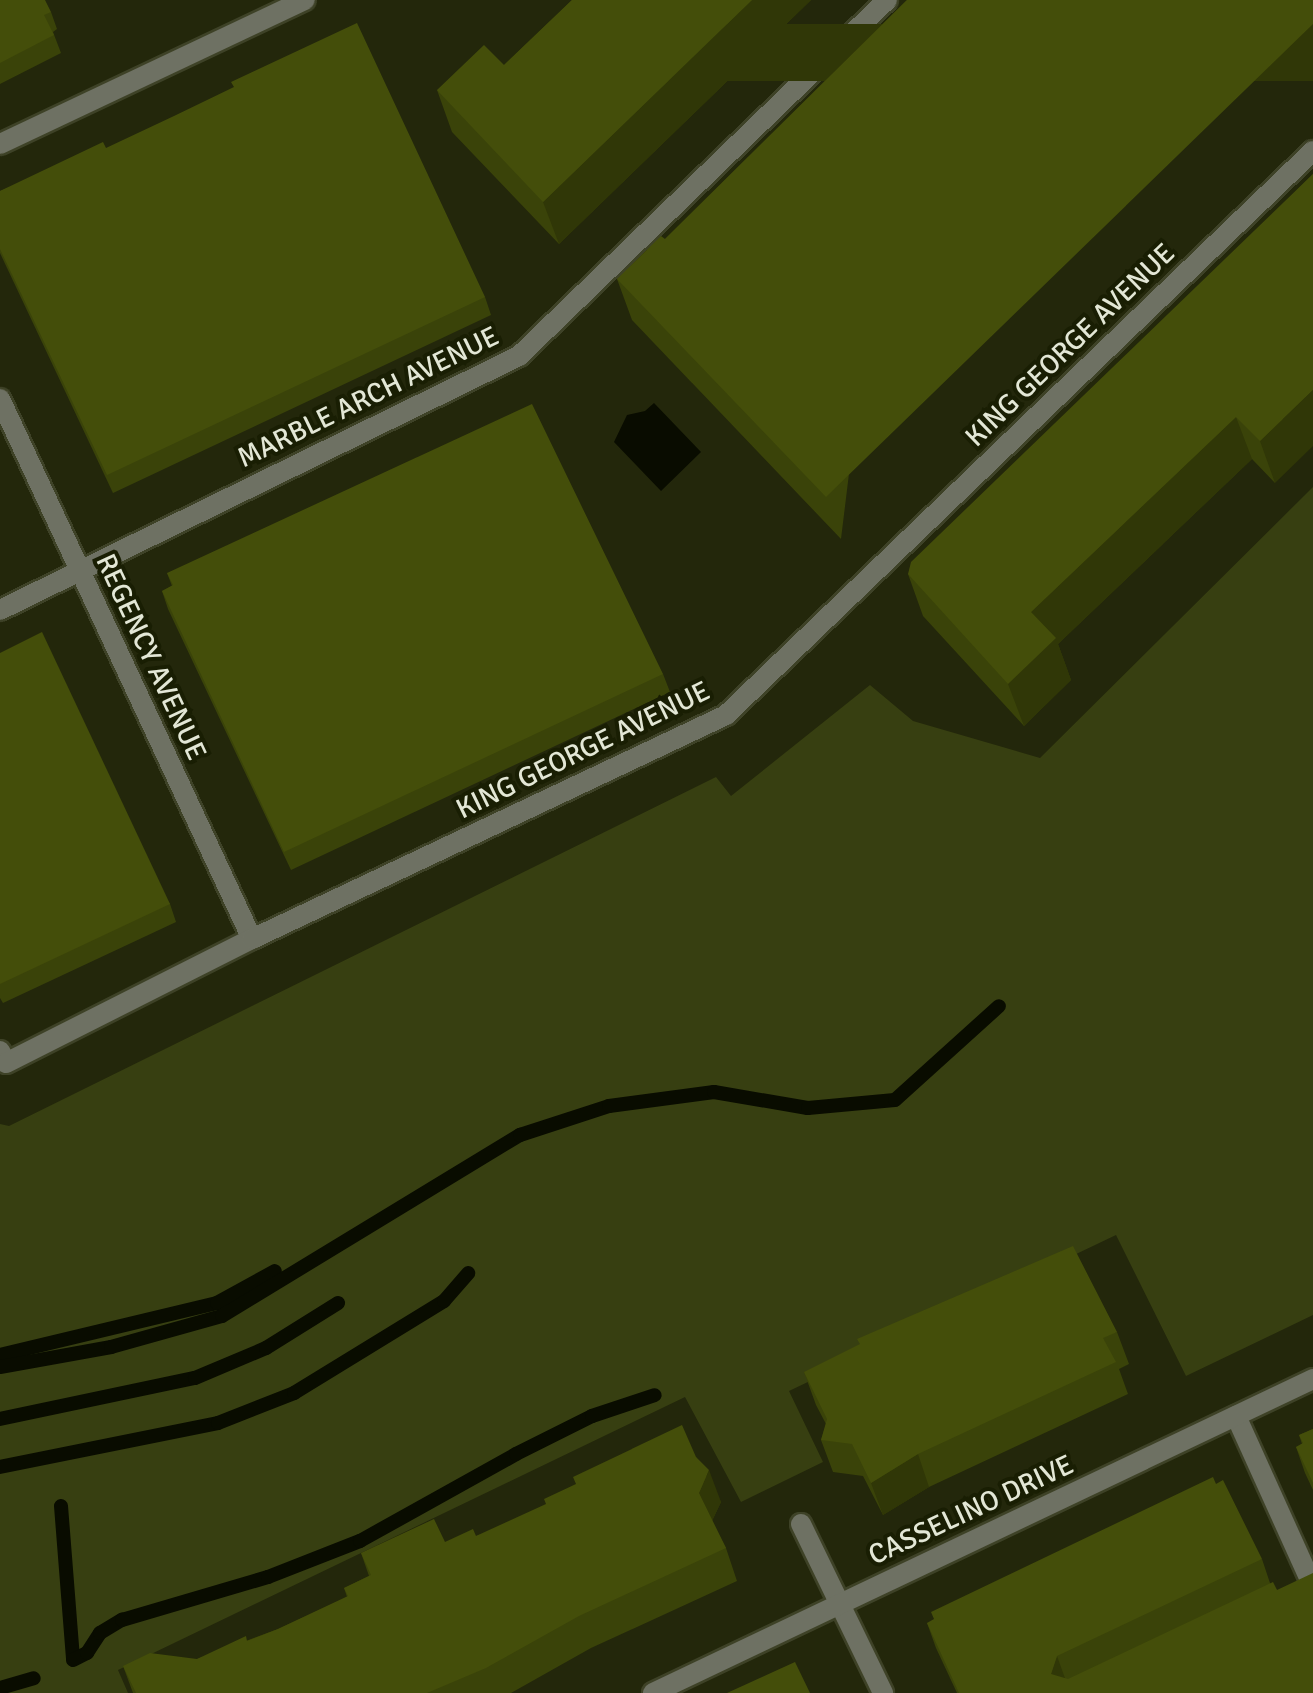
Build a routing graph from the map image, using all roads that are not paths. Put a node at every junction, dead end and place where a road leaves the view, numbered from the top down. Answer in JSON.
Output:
{"nodes":[{"id":1,"x":887,"y":0,"type":"edge"},
{"id":2,"x":299,"y":1,"type":"edge"},
{"id":3,"x":0,"y":144,"type":"edge"},
{"id":4,"x":1313,"y":151,"type":"edge"},
{"id":5,"x":0,"y":399,"type":"edge"},
{"id":6,"x":79,"y":570,"type":"junction"},
{"id":7,"x":0,"y":610,"type":"edge"},
{"id":8,"x":252,"y":939,"type":"junction"},
{"id":9,"x":0,"y":1051,"type":"edge"},
{"id":10,"x":1313,"y":1379,"type":"edge"},
{"id":11,"x":1236,"y":1416,"type":"junction"},
{"id":12,"x":801,"y":1524,"type":"dead end"},
{"id":13,"x":1312,"y":1579,"type":"edge"},
{"id":14,"x":1290,"y":1590,"type":"edge"},
{"id":15,"x":840,"y":1604,"type":"junction"},
{"id":16,"x":653,"y":1693,"type":"edge"},
{"id":17,"x":883,"y":1693,"type":"edge"}],
"edges":[{"from":1,"to":6,"type":"street","name":"MARBLE ARCH AVENUE"},
{"from":2,"to":3,"type":"street"},
{"from":4,"to":8,"type":"street","name":"KING GEORGE AVENUE"},
{"from":5,"to":6,"type":"street","name":"REGENCY AVENUE"},
{"from":6,"to":7,"type":"street","name":"MARBLE ARCH AVENUE"},
{"from":6,"to":8,"type":"street","name":"REGENCY AVENUE"},
{"from":8,"to":9,"type":"street","name":"KING GEORGE AVENUE"},
{"from":10,"to":11,"type":"street","name":"CASSELINO DRIVE"},
{"from":11,"to":13,"type":"street"},
{"from":11,"to":15,"type":"street","name":"CASSELINO DRIVE"},
{"from":12,"to":15,"type":"street"},
{"from":13,"to":14,"type":"street"},
{"from":15,"to":16,"type":"street","name":"CASSELINO DRIVE"},
{"from":15,"to":17,"type":"street"}]}
